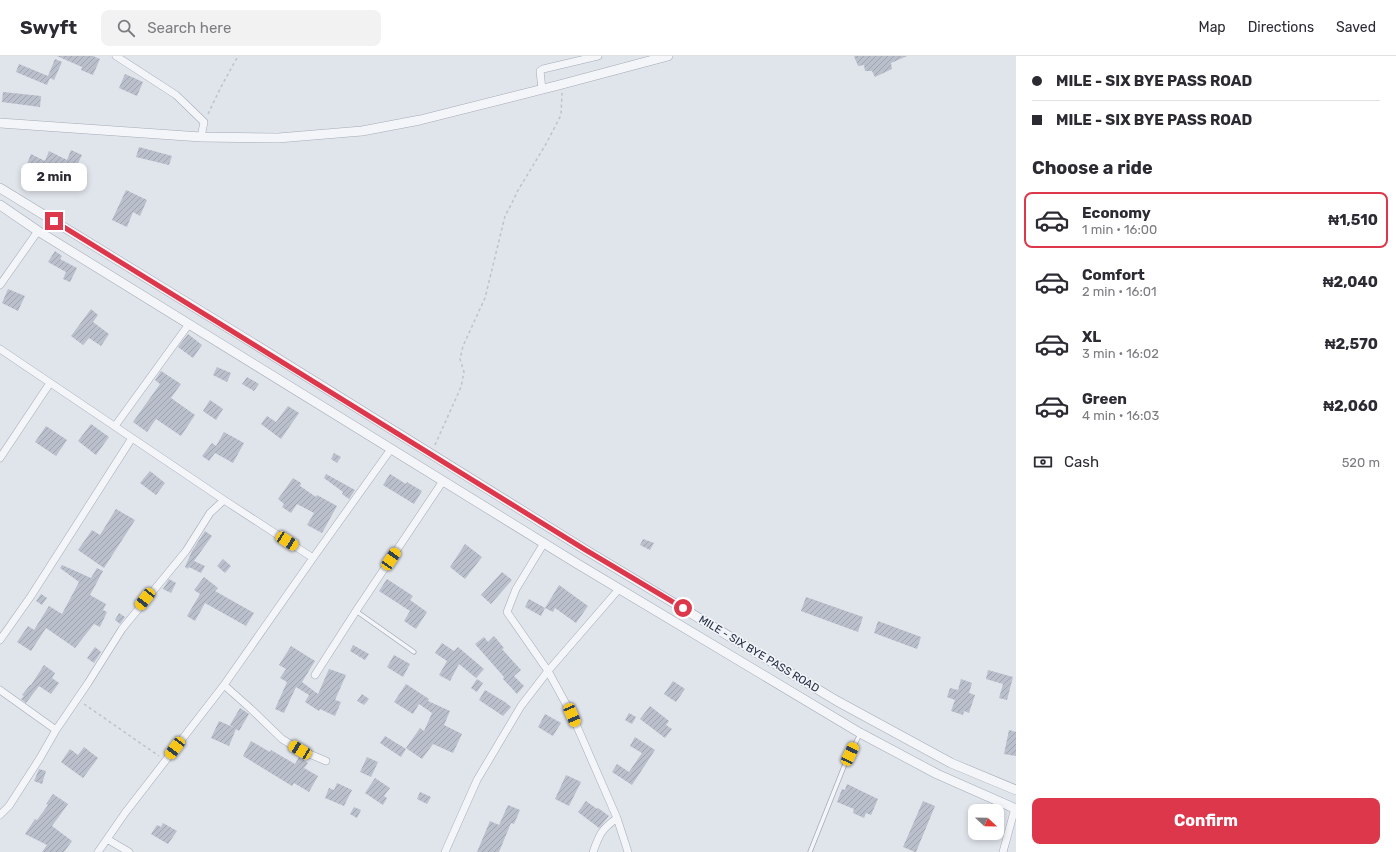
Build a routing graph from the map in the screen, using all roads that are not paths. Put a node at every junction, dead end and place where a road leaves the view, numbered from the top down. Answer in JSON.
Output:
{"nodes":[{"id":1,"x":116,"y":56,"type":"edge"},
{"id":2,"x":598,"y":56,"type":"edge"},
{"id":3,"x":668,"y":56,"type":"edge"},
{"id":4,"x":542,"y":88,"type":"junction"},
{"id":5,"x":0,"y":124,"type":"edge"},
{"id":6,"x":201,"y":137,"type":"junction"},
{"id":7,"x":0,"y":188,"type":"edge"},
{"id":8,"x":0,"y":205,"type":"edge"},
{"id":9,"x":38,"y":231,"type":"junction"},
{"id":10,"x":0,"y":285,"type":"edge"},
{"id":11,"x":189,"y":324,"type":"junction"},
{"id":12,"x":0,"y":349,"type":"edge"},
{"id":13,"x":50,"y":383,"type":"junction"},
{"id":14,"x":115,"y":426,"type":"junction"},
{"id":15,"x":132,"y":438,"type":"junction"},
{"id":16,"x":391,"y":449,"type":"junction"},
{"id":17,"x":0,"y":458,"type":"edge"},
{"id":18,"x":443,"y":481,"type":"junction"},
{"id":19,"x":224,"y":500,"type":"junction"},
{"id":20,"x":544,"y":543,"type":"junction"},
{"id":21,"x":584,"y":549,"type":"junction"},
{"id":22,"x":313,"y":558,"type":"junction"},
{"id":23,"x":576,"y":563,"type":"junction"},
{"id":24,"x":618,"y":589,"type":"junction"},
{"id":25,"x":356,"y":611,"type":"junction"},
{"id":26,"x":0,"y":640,"type":"edge"},
{"id":27,"x":414,"y":652,"type":"dead end"},
{"id":28,"x":548,"y":671,"type":"junction"},
{"id":29,"x":315,"y":675,"type":"dead end"},
{"id":30,"x":224,"y":685,"type":"junction"},
{"id":31,"x":0,"y":690,"type":"edge"},
{"id":32,"x":56,"y":730,"type":"junction"},
{"id":33,"x":860,"y":733,"type":"junction"},
{"id":34,"x":326,"y":761,"type":"dead end"},
{"id":35,"x":1016,"y":790,"type":"edge"},
{"id":36,"x":1016,"y":808,"type":"edge"},
{"id":37,"x":0,"y":815,"type":"edge"},
{"id":38,"x":617,"y":818,"type":"junction"},
{"id":39,"x":107,"y":839,"type":"junction"},
{"id":40,"x":98,"y":852,"type":"edge"},
{"id":41,"x":129,"y":852,"type":"edge"},
{"id":42,"x":445,"y":852,"type":"edge"},
{"id":43,"x":593,"y":852,"type":"edge"},
{"id":44,"x":628,"y":852,"type":"edge"},
{"id":45,"x":810,"y":852,"type":"edge"},
{"id":46,"x":1003,"y":852,"type":"edge"}],
"edges":[{"from":1,"to":6,"type":"street"},
{"from":2,"to":4,"type":"street"},
{"from":3,"to":4,"type":"street"},
{"from":4,"to":6,"type":"street"},
{"from":5,"to":6,"type":"street"},
{"from":7,"to":21,"type":"street","name":"MILE - SIX BYE PASS ROAD"},
{"from":8,"to":9,"type":"street"},
{"from":9,"to":10,"type":"street"},
{"from":9,"to":11,"type":"street"},
{"from":11,"to":14,"type":"street"},
{"from":11,"to":16,"type":"street"},
{"from":12,"to":13,"type":"street"},
{"from":13,"to":14,"type":"street"},
{"from":13,"to":17,"type":"street"},
{"from":14,"to":15,"type":"street"},
{"from":15,"to":19,"type":"street"},
{"from":15,"to":26,"type":"street"},
{"from":16,"to":18,"type":"street"},
{"from":16,"to":22,"type":"street"},
{"from":18,"to":20,"type":"street"},
{"from":18,"to":25,"type":"street"},
{"from":19,"to":22,"type":"street"},
{"from":19,"to":32,"type":"street"},
{"from":20,"to":23,"type":"street"},
{"from":20,"to":28,"type":"street"},
{"from":21,"to":23,"type":"street"},
{"from":21,"to":35,"type":"street","name":"MILE - SIX BYE PASS ROAD"},
{"from":22,"to":30,"type":"street"},
{"from":23,"to":24,"type":"street"},
{"from":24,"to":28,"type":"street"},
{"from":24,"to":33,"type":"street"},
{"from":25,"to":27,"type":"lane"},
{"from":25,"to":29,"type":"street"},
{"from":28,"to":38,"type":"street"},
{"from":28,"to":42,"type":"street"},
{"from":30,"to":34,"type":"street"},
{"from":30,"to":39,"type":"street"},
{"from":31,"to":32,"type":"street"},
{"from":32,"to":37,"type":"street"},
{"from":33,"to":36,"type":"street"},
{"from":33,"to":45,"type":"lane"},
{"from":36,"to":46,"type":"street"},
{"from":38,"to":43,"type":"street"},
{"from":38,"to":44,"type":"street"},
{"from":39,"to":40,"type":"street"},
{"from":39,"to":41,"type":"street"}]}
